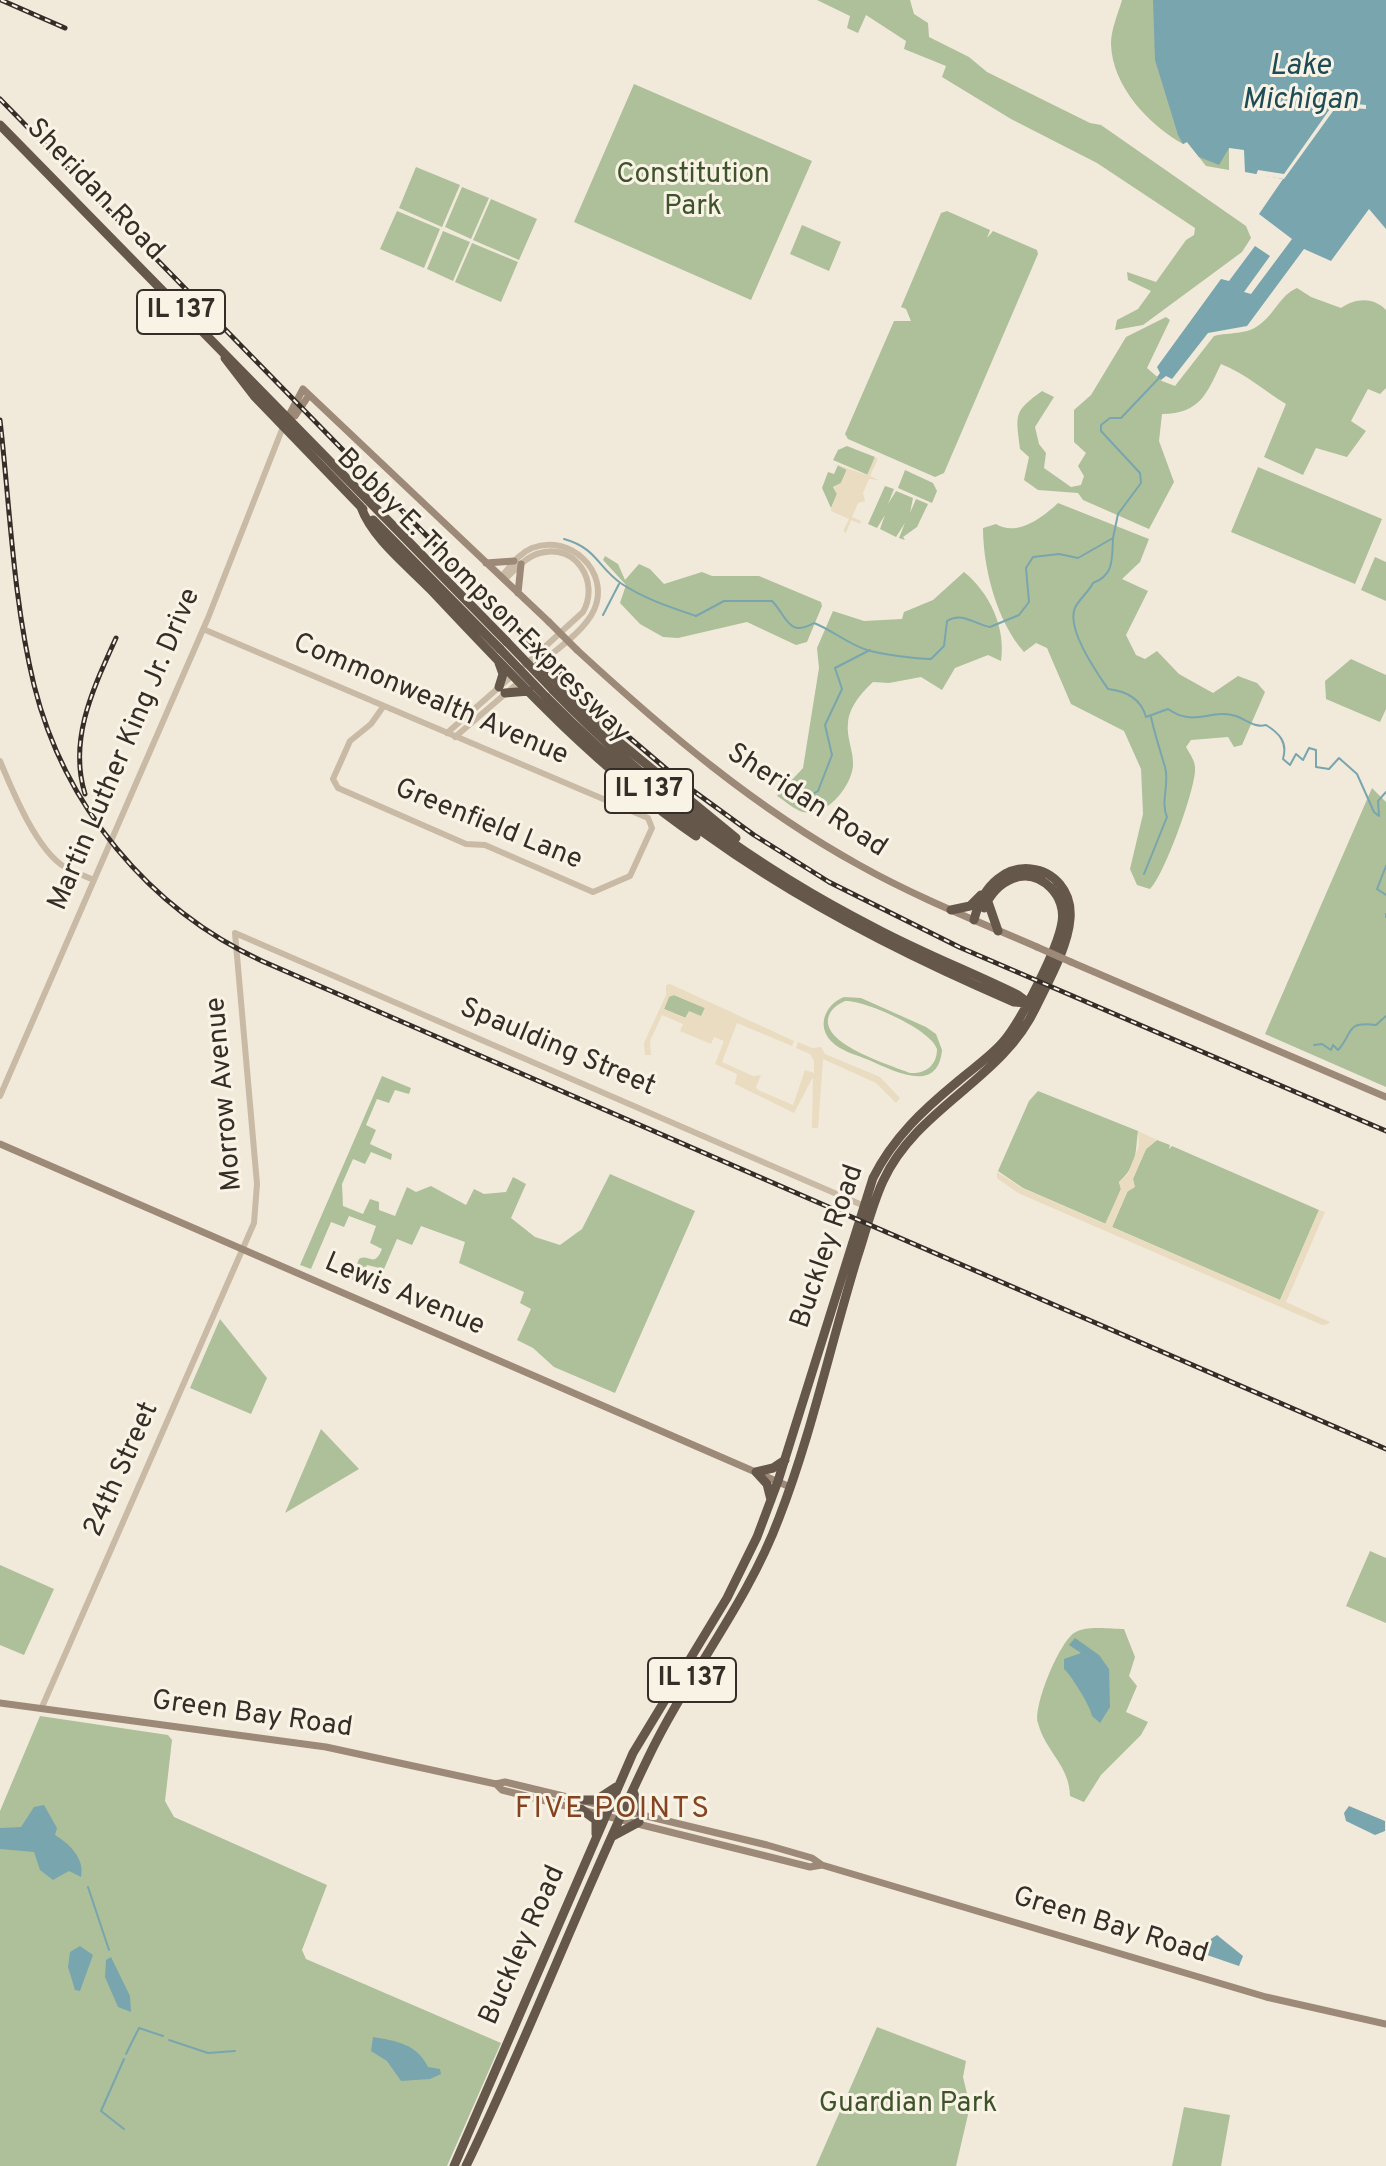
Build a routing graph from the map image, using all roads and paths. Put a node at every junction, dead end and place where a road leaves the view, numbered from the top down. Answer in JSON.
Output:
{"nodes":[{"id":1,"x":0,"y":125,"type":"edge"},
{"id":2,"x":306,"y":392,"type":"joint"},
{"id":3,"x":286,"y":422,"type":"junction"},
{"id":4,"x":361,"y":507,"type":"junction"},
{"id":5,"x":486,"y":563,"type":"junction"},
{"id":6,"x":517,"y":563,"type":"junction"},
{"id":7,"x":503,"y":578,"type":"junction"},
{"id":8,"x":518,"y":593,"type":"junction"},
{"id":9,"x":203,"y":629,"type":"junction"},
{"id":10,"x":503,"y":645,"type":"junction"},
{"id":11,"x":498,"y":660,"type":"junction"},
{"id":12,"x":539,"y":664,"type":"junction"},
{"id":13,"x":517,"y":677,"type":"junction"},
{"id":14,"x":502,"y":690,"type":"junction"},
{"id":15,"x":529,"y":691,"type":"junction"},
{"id":16,"x":550,"y":693,"type":"junction"},
{"id":17,"x":383,"y":707,"type":"junction"},
{"id":18,"x":447,"y":733,"type":"junction"},
{"id":19,"x":455,"y":737,"type":"junction"},
{"id":20,"x":0,"y":761,"type":"edge"},
{"id":21,"x":761,"y":862,"type":"junction"},
{"id":22,"x":761,"y":874,"type":"junction"},
{"id":23,"x":94,"y":880,"type":"junction"},
{"id":24,"x":609,"y":887,"type":"joint"},
{"id":25,"x":985,"y":896,"type":"junction"},
{"id":26,"x":951,"y":910,"type":"junction"},
{"id":27,"x":974,"y":920,"type":"junction"},
{"id":28,"x":998,"y":931,"type":"junction"},
{"id":29,"x":235,"y":933,"type":"joint"},
{"id":30,"x":1032,"y":1005,"type":"junction"},
{"id":31,"x":0,"y":1096,"type":"edge"},
{"id":32,"x":1386,"y":1097,"type":"edge"},
{"id":33,"x":0,"y":1144,"type":"edge"},
{"id":34,"x":862,"y":1205,"type":"junction"},
{"id":35,"x":243,"y":1250,"type":"junction"},
{"id":36,"x":785,"y":1460,"type":"junction"},
{"id":37,"x":756,"y":1472,"type":"junction"},
{"id":38,"x":778,"y":1481,"type":"junction"},
{"id":39,"x":790,"y":1487,"type":"junction"},
{"id":40,"x":771,"y":1502,"type":"junction"},
{"id":41,"x":739,"y":1574,"type":"junction"},
{"id":42,"x":751,"y":1580,"type":"junction"},
{"id":43,"x":0,"y":1703,"type":"edge"},
{"id":44,"x":42,"y":1707,"type":"junction"},
{"id":45,"x":619,"y":1785,"type":"junction"},
{"id":46,"x":633,"y":1788,"type":"junction"},
{"id":47,"x":582,"y":1804,"type":"junction"},
{"id":48,"x":608,"y":1810,"type":"junction"},
{"id":49,"x":622,"y":1814,"type":"junction"},
{"id":50,"x":640,"y":1818,"type":"junction"},
{"id":51,"x":613,"y":1836,"type":"junction"},
{"id":52,"x":594,"y":1841,"type":"junction"},
{"id":53,"x":1386,"y":2024,"type":"edge"},
{"id":54,"x":454,"y":2166,"type":"edge"},
{"id":55,"x":466,"y":2166,"type":"edge"}],
"edges":[{"from":1,"to":3,"type":"highway","name":"Sheridan Road","number":"IL 137"},
{"from":2,"to":3,"type":"main road","name":"Martin Luther King Jr. Drive"},
{"from":2,"to":5,"type":"main road","name":"Sheridan Road"},
{"from":3,"to":4,"type":"highway","name":"Bobby E. Thompson Expressway","number":"IL 137"},
{"from":3,"to":9,"type":"street","name":"Martin Luther King Jr. Drive"},
{"from":3,"to":10,"type":"highway","name":"Bobby E. Thompson Expressway","number":"IL 137"},
{"from":4,"to":10,"type":"highway","name":"Bobby E. Thompson Expressway","number":"IL 137"},
{"from":4,"to":11,"type":"highway"},
{"from":5,"to":6,"type":"main road"},
{"from":5,"to":7,"type":"main road","name":"Sheridan Road"},
{"from":6,"to":7,"type":"street"},
{"from":6,"to":8,"type":"main road"},
{"from":6,"to":12,"type":"street"},
{"from":6,"to":13,"type":"street"},
{"from":7,"to":8,"type":"main road","name":"Sheridan Road"},
{"from":8,"to":26,"type":"main road","name":"Sheridan Road","bridge":true},
{"from":9,"to":17,"type":"street","name":"Commonwealth Avenue"},
{"from":9,"to":23,"type":"street","name":"Martin Luther King Jr. Drive"},
{"from":10,"to":16,"type":"highway","name":"Bobby E. Thompson Expressway","number":"IL 137","bridge":true},
{"from":11,"to":13,"type":"highway"},
{"from":11,"to":14,"type":"highway"},
{"from":12,"to":13,"type":"street"},
{"from":12,"to":21,"type":"highway"},
{"from":13,"to":14,"type":"street"},
{"from":13,"to":15,"type":"highway"},
{"from":14,"to":15,"type":"highway"},
{"from":14,"to":18,"type":"street"},
{"from":14,"to":19,"type":"street"},
{"from":15,"to":22,"type":"highway"},
{"from":16,"to":21,"type":"highway","name":"Bobby E. Thompson Expressway","number":"IL 137"},
{"from":16,"to":22,"type":"highway","name":"Bobby E. Thompson Expressway","number":"IL 137"},
{"from":17,"to":18,"type":"street","name":"Commonwealth Avenue"},
{"from":17,"to":24,"type":"street","name":"Greenfield Lane"},
{"from":18,"to":19,"type":"street","name":"Commonwealth Avenue"},
{"from":19,"to":24,"type":"street","name":"Commonwealth Avenue"},
{"from":20,"to":23,"type":"street"},
{"from":21,"to":30,"type":"highway","name":"Bobby E. Thompson Expressway","number":"IL 137"},
{"from":22,"to":30,"type":"highway","name":"Bobby E. Thompson Expressway","number":"IL 137"},
{"from":23,"to":31,"type":"street","name":"Martin Luther King Jr. Drive"},
{"from":25,"to":26,"type":"highway"},
{"from":25,"to":27,"type":"highway","name":"Buckley Road"},
{"from":25,"to":28,"type":"highway"},
{"from":25,"to":30,"type":"highway","name":"Buckley Road"},
{"from":26,"to":27,"type":"main road","name":"Sheridan Road"},
{"from":27,"to":28,"type":"main road","name":"Sheridan Road"},
{"from":28,"to":32,"type":"main road","name":"Sheridan Road","bridge":true},
{"from":29,"to":34,"type":"street","name":"Spaulding Street"},
{"from":29,"to":35,"type":"street","name":"Morrow Avenue"},
{"from":30,"to":34,"type":"highway","name":"Buckley Road","number":"IL 137"},
{"from":30,"to":39,"type":"highway","name":"Buckley Road","number":"IL 137"},
{"from":33,"to":35,"type":"main road","name":"Lewis Avenue"},
{"from":34,"to":36,"type":"highway","name":"Buckley Road","number":"IL 137"},
{"from":35,"to":37,"type":"main road","name":"Lewis Avenue"},
{"from":35,"to":44,"type":"street","name":"24th Street"},
{"from":36,"to":37,"type":"highway"},
{"from":36,"to":38,"type":"highway","name":"Buckley Road","number":"IL 137"},
{"from":37,"to":38,"type":"main road","name":"Lewis Avenue"},
{"from":37,"to":40,"type":"highway"},
{"from":38,"to":39,"type":"main road","name":"Lewis Avenue"},
{"from":38,"to":40,"type":"highway","name":"Buckley Road","number":"IL 137"},
{"from":39,"to":42,"type":"highway","name":"Buckley Road","number":"IL 137"},
{"from":40,"to":41,"type":"highway","name":"Buckley Road","number":"IL 137"},
{"from":41,"to":42,"type":"highway"},
{"from":41,"to":45,"type":"highway","name":"Buckley Road","number":"IL 137"},
{"from":42,"to":46,"type":"highway","name":"Buckley Road","number":"IL 137"},
{"from":43,"to":44,"type":"main road","name":"Green Bay Road"},
{"from":44,"to":47,"type":"main road","name":"Green Bay Road"},
{"from":45,"to":47,"type":"highway"},
{"from":45,"to":48,"type":"highway","name":"Buckley Road","number":"IL 137"},
{"from":46,"to":49,"type":"highway","name":"Buckley Road","number":"IL 137"},
{"from":46,"to":50,"type":"highway"},
{"from":47,"to":48,"type":"main road","name":"Green Bay Road"},
{"from":47,"to":52,"type":"highway"},
{"from":48,"to":49,"type":"main road","name":"Green Bay Road"},
{"from":48,"to":52,"type":"highway","name":"Buckley Road","number":"IL 137"},
{"from":49,"to":50,"type":"main road","name":"Green Bay Road"},
{"from":49,"to":51,"type":"highway","name":"Buckley Road","number":"IL 137"},
{"from":50,"to":51,"type":"highway"},
{"from":50,"to":53,"type":"main road","name":"Green Bay Road"},
{"from":51,"to":55,"type":"highway","name":"Buckley Road","number":"IL 137"},
{"from":52,"to":54,"type":"highway","name":"Buckley Road","number":"IL 137"}]}
